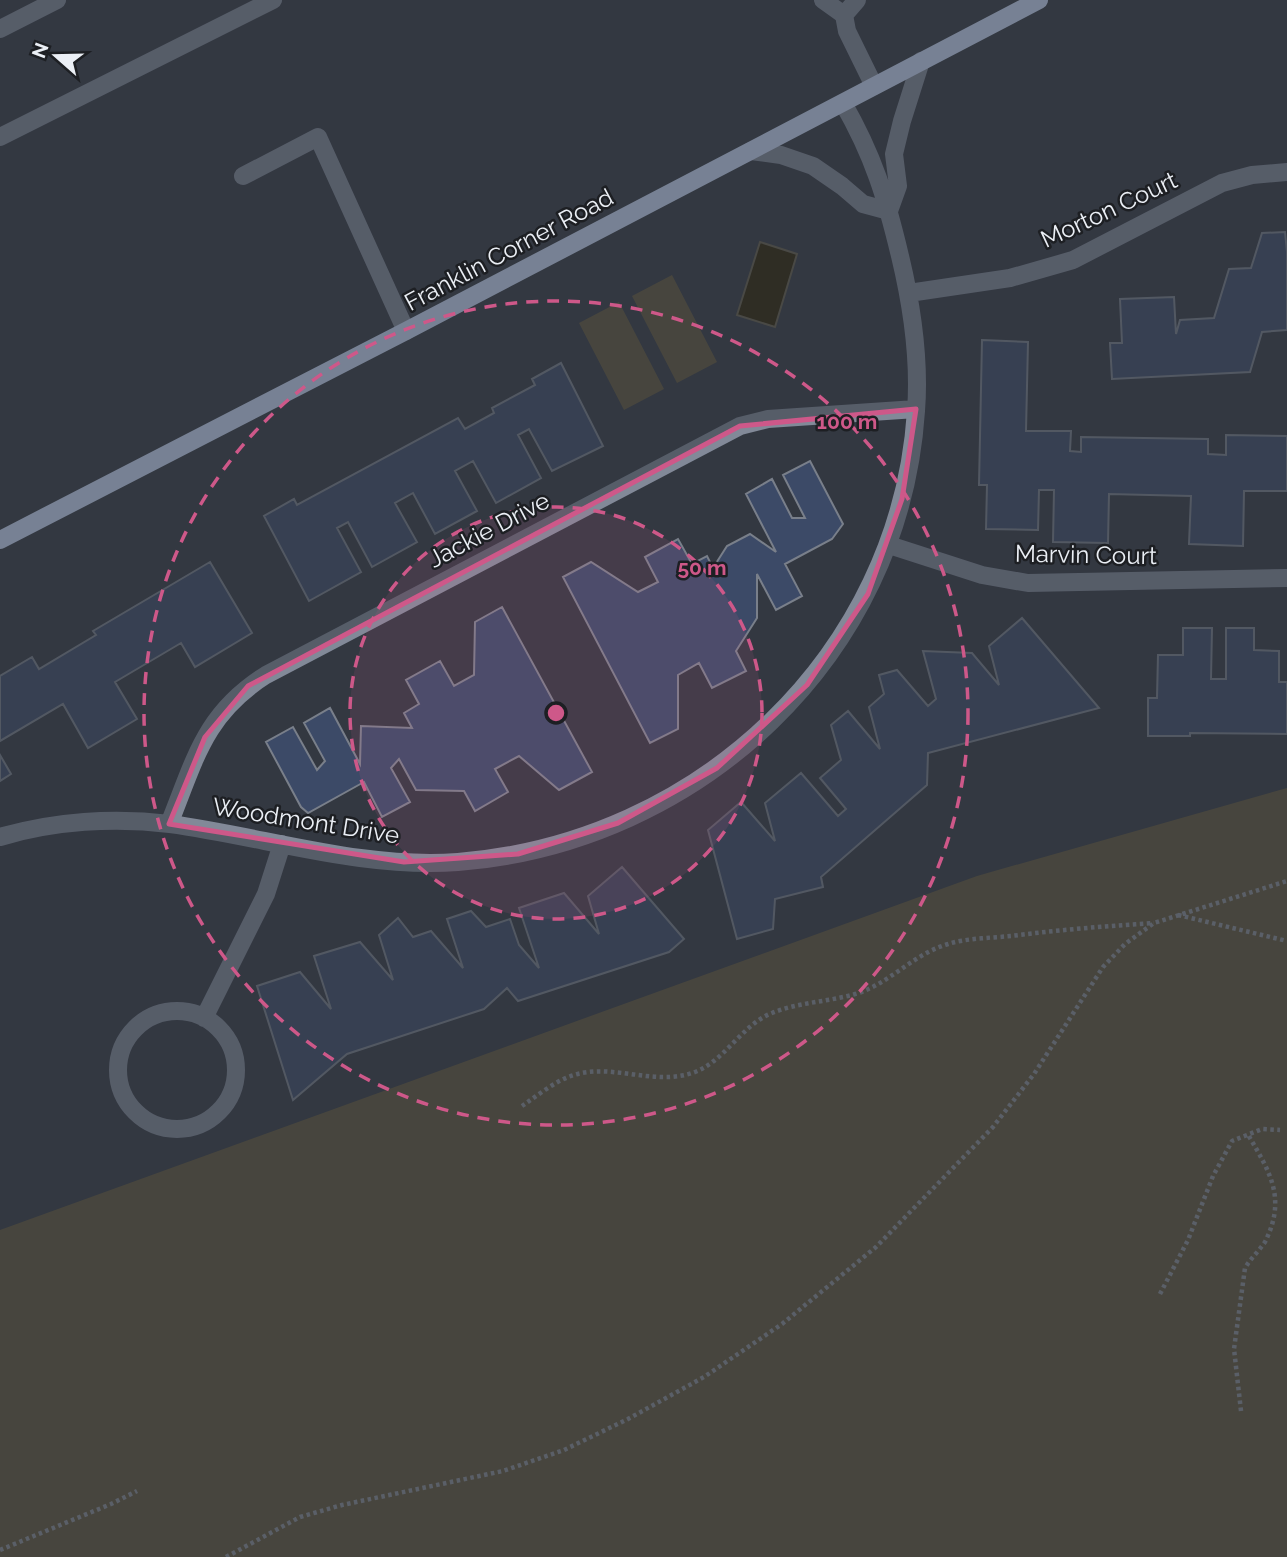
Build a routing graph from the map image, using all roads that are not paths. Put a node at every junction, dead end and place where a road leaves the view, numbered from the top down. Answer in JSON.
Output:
{"nodes":[{"id":1,"x":57,"y":0,"type":"edge"},
{"id":2,"x":273,"y":0,"type":"edge"},
{"id":3,"x":823,"y":0,"type":"edge"},
{"id":4,"x":857,"y":0,"type":"edge"},
{"id":5,"x":1039,"y":0,"type":"edge"},
{"id":6,"x":252,"y":5,"type":"edge"},
{"id":7,"x":844,"y":15,"type":"junction"},
{"id":8,"x":0,"y":29,"type":"edge"},
{"id":9,"x":921,"y":61,"type":"junction"},
{"id":10,"x":874,"y":86,"type":"junction"},
{"id":11,"x":843,"y":103,"type":"junction"},
{"id":12,"x":0,"y":136,"type":"edge"},
{"id":13,"x":751,"y":151,"type":"junction"},
{"id":14,"x":1287,"y":172,"type":"edge"},
{"id":15,"x":243,"y":176,"type":"dead end"},
{"id":16,"x":889,"y":211,"type":"junction"},
{"id":17,"x":909,"y":293,"type":"junction"},
{"id":18,"x":406,"y":331,"type":"junction"},
{"id":19,"x":916,"y":408,"type":"junction"},
{"id":20,"x":0,"y":540,"type":"edge"},
{"id":21,"x":889,"y":545,"type":"junction"},
{"id":22,"x":1287,"y":579,"type":"edge"},
{"id":23,"x":169,"y":824,"type":"junction"},
{"id":24,"x":0,"y":837,"type":"edge"},
{"id":25,"x":282,"y":844,"type":"junction"},
{"id":26,"x":204,"y":1018,"type":"junction"}],
"edges":[{"from":1,"to":8,"type":"street"},
{"from":2,"to":6,"type":"street"},
{"from":3,"to":7,"type":"street"},
{"from":4,"to":7,"type":"street"},
{"from":5,"to":9,"type":"main road","name":"Franklin Corner Road"},
{"from":6,"to":12,"type":"street"},
{"from":7,"to":10,"type":"street"},
{"from":9,"to":10,"type":"main road","name":"Franklin Corner Road"},
{"from":9,"to":16,"type":"street","name":"Woodmont Drive"},
{"from":10,"to":11,"type":"main road","name":"Franklin Corner Road"},
{"from":11,"to":13,"type":"main road","name":"Franklin Corner Road"},
{"from":11,"to":16,"type":"street","name":"Woodmont Drive"},
{"from":13,"to":16,"type":"street"},
{"from":13,"to":18,"type":"main road","name":"Franklin Corner Road"},
{"from":14,"to":17,"type":"street","name":"Morton Court"},
{"from":15,"to":18,"type":"street"},
{"from":16,"to":17,"type":"street","name":"Woodmont Drive"},
{"from":17,"to":19,"type":"street","name":"Woodmont Drive"},
{"from":18,"to":20,"type":"main road","name":"Franklin Corner Road"},
{"from":19,"to":21,"type":"street","name":"Woodmont Drive"},
{"from":19,"to":23,"type":"street","name":"Jackie Drive"},
{"from":21,"to":22,"type":"street","name":"Marvin Court"},
{"from":21,"to":25,"type":"street","name":"Woodmont Drive"},
{"from":23,"to":24,"type":"street","name":"Woodmont Drive"},
{"from":23,"to":25,"type":"street","name":"Woodmont Drive"},
{"from":25,"to":26,"type":"street"},
{"from":26,"to":26,"type":"street"}]}
